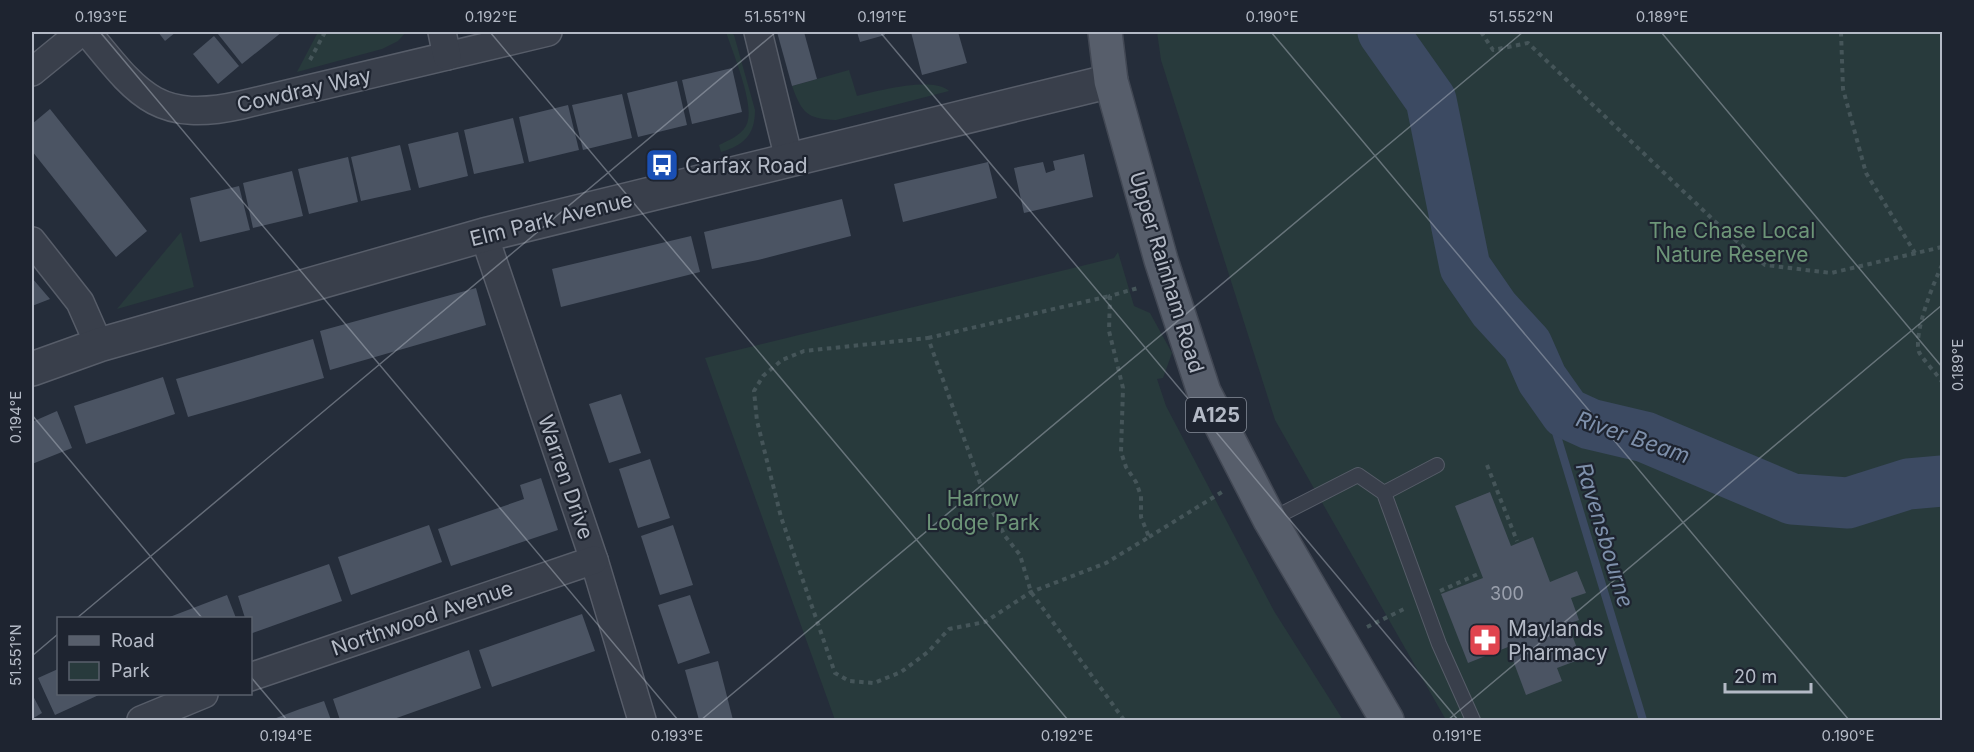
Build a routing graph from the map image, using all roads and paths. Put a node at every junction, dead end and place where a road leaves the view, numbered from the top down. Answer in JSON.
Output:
{"nodes":[{"id":1,"x":81,"y":32,"type":"edge"},
{"id":2,"x":87,"y":32,"type":"edge"},
{"id":3,"x":548,"y":32,"type":"edge"},
{"id":4,"x":758,"y":32,"type":"edge"},
{"id":5,"x":1105,"y":32,"type":"edge"},
{"id":6,"x":1481,"y":32,"type":"edge"},
{"id":7,"x":1841,"y":32,"type":"edge"},
{"id":8,"x":445,"y":44,"type":"edge"},
{"id":9,"x":32,"y":72,"type":"edge"},
{"id":10,"x":1111,"y":81,"type":"junction"},
{"id":11,"x":789,"y":159,"type":"junction"},
{"id":12,"x":484,"y":235,"type":"junction"},
{"id":13,"x":32,"y":242,"type":"edge"},
{"id":14,"x":1942,"y":247,"type":"edge"},
{"id":15,"x":1915,"y":253,"type":"junction"},
{"id":16,"x":1942,"y":265,"type":"edge"},
{"id":17,"x":1168,"y":280,"type":"junction"},
{"id":18,"x":1110,"y":296,"type":"junction"},
{"id":19,"x":928,"y":338,"type":"junction"},
{"id":20,"x":99,"y":345,"type":"junction"},
{"id":21,"x":32,"y":369,"type":"edge"},
{"id":22,"x":1942,"y":382,"type":"edge"},
{"id":23,"x":1437,"y":465,"type":"dead end"},
{"id":24,"x":1487,"y":465,"type":"dead end"},
{"id":25,"x":1247,"y":476,"type":"junction"},
{"id":26,"x":1384,"y":494,"type":"junction"},
{"id":27,"x":1270,"y":520,"type":"junction"},
{"id":28,"x":1149,"y":537,"type":"junction"},
{"id":29,"x":1517,"y":541,"type":"dead end"},
{"id":30,"x":594,"y":560,"type":"junction"},
{"id":31,"x":1031,"y":592,"type":"junction"},
{"id":32,"x":252,"y":676,"type":"edge"},
{"id":33,"x":199,"y":695,"type":"edge"},
{"id":34,"x":141,"y":720,"type":"edge"},
{"id":35,"x":642,"y":720,"type":"edge"},
{"id":36,"x":1124,"y":720,"type":"edge"},
{"id":37,"x":1387,"y":720,"type":"edge"},
{"id":38,"x":1473,"y":720,"type":"edge"}],
"edges":[{"from":1,"to":9,"type":"street"},
{"from":2,"to":8,"type":"street","name":"Cowdray Way"},
{"from":3,"to":8,"type":"street","name":"Cowdray Way"},
{"from":4,"to":11,"type":"street"},
{"from":5,"to":10,"type":"main road","name":"Upper Rainham Road","number":"A125"},
{"from":6,"to":15,"type":"path"},
{"from":7,"to":15,"type":"path"},
{"from":10,"to":11,"type":"street","name":"Elm Park Avenue"},
{"from":10,"to":17,"type":"main road","name":"Upper Rainham Road","number":"A125"},
{"from":11,"to":12,"type":"street","name":"Elm Park Avenue"},
{"from":12,"to":20,"type":"street","name":"Elm Park Avenue"},
{"from":12,"to":30,"type":"street","name":"Warren Drive"},
{"from":13,"to":20,"type":"street"},
{"from":14,"to":15,"type":"path"},
{"from":16,"to":22,"type":"path"},
{"from":17,"to":18,"type":"path"},
{"from":17,"to":25,"type":"main road","name":"Upper Rainham Road","number":"A125"},
{"from":18,"to":19,"type":"path"},
{"from":18,"to":28,"type":"path"},
{"from":19,"to":31,"type":"path"},
{"from":19,"to":31,"type":"path"},
{"from":20,"to":21,"type":"street","name":"Elm Park Avenue"},
{"from":23,"to":26,"type":"lane"},
{"from":24,"to":29,"type":"path"},
{"from":25,"to":27,"type":"main road","name":"Upper Rainham Road","number":"A125"},
{"from":25,"to":28,"type":"path"},
{"from":26,"to":27,"type":"lane"},
{"from":26,"to":38,"type":"lane"},
{"from":27,"to":37,"type":"main road","name":"Upper Rainham Road","number":"A125"},
{"from":28,"to":31,"type":"path"},
{"from":30,"to":32,"type":"street","name":"Northwood Avenue"},
{"from":30,"to":35,"type":"street","name":"Warren Drive"},
{"from":31,"to":36,"type":"path"},
{"from":33,"to":34,"type":"street"}]}
